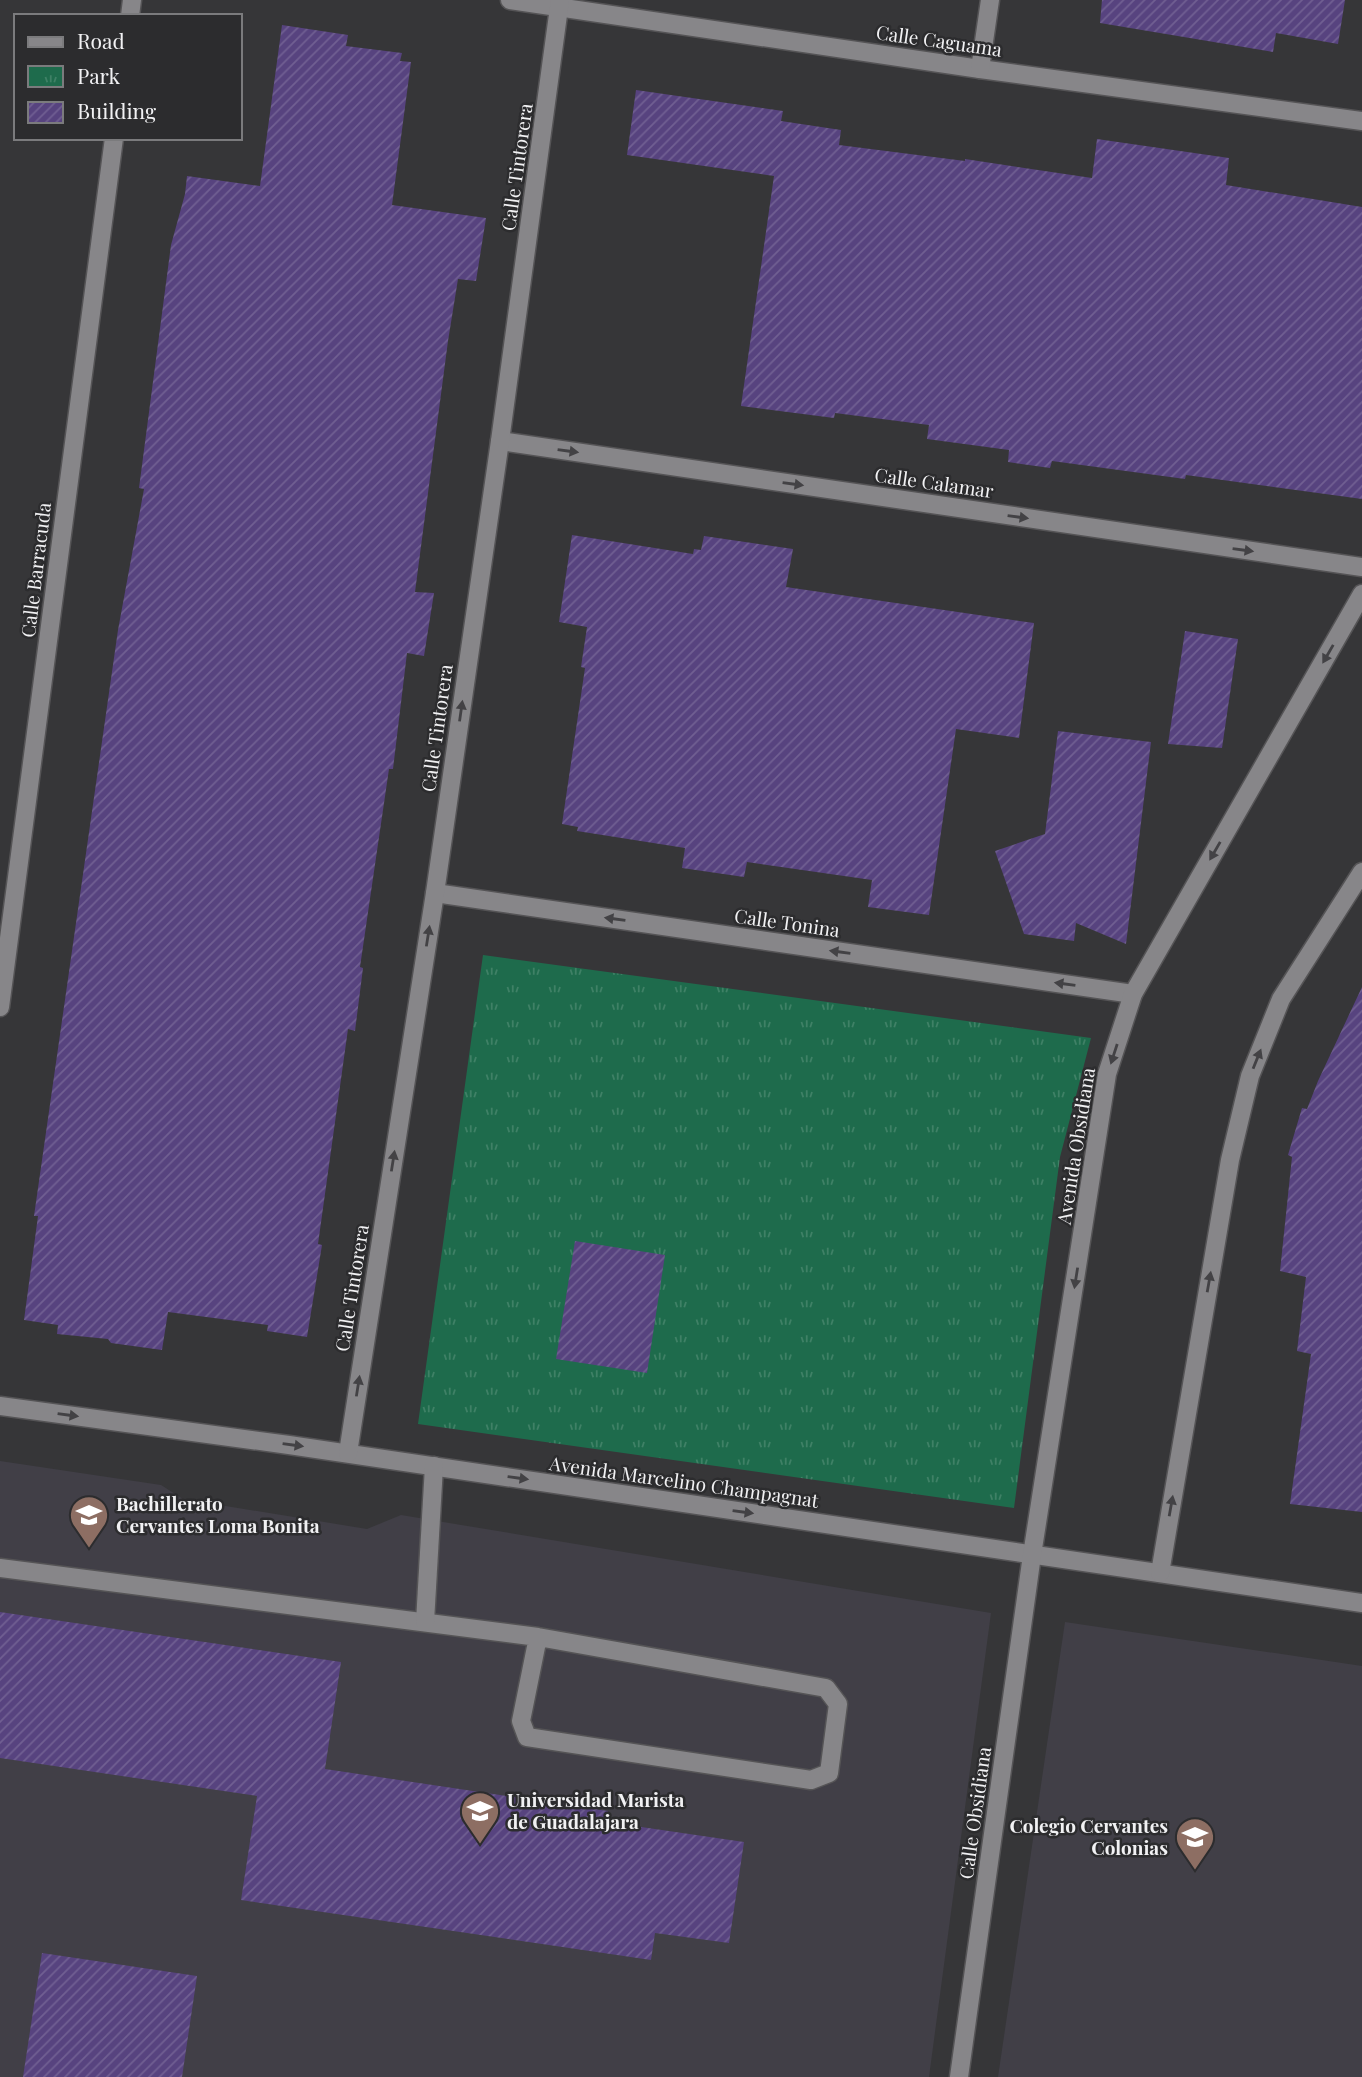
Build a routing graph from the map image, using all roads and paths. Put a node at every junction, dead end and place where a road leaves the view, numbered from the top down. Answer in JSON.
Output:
{"nodes":[{"id":1,"x":510,"y":0,"type":"edge"},
{"id":2,"x":990,"y":0,"type":"edge"},
{"id":3,"x":560,"y":4,"type":"edge"},
{"id":4,"x":980,"y":69,"type":"junction"},
{"id":5,"x":1362,"y":121,"type":"edge"},
{"id":6,"x":114,"y":140,"type":"edge"},
{"id":7,"x":500,"y":441,"type":"junction"},
{"id":8,"x":1362,"y":567,"type":"edge"},
{"id":9,"x":1362,"y":594,"type":"edge"},
{"id":10,"x":1362,"y":872,"type":"edge"},
{"id":11,"x":435,"y":894,"type":"junction"},
{"id":12,"x":1133,"y":994,"type":"junction"},
{"id":13,"x":0,"y":1007,"type":"edge"},
{"id":14,"x":0,"y":1406,"type":"edge"},
{"id":15,"x":348,"y":1453,"type":"junction"},
{"id":16,"x":434,"y":1466,"type":"junction"},
{"id":17,"x":1032,"y":1555,"type":"junction"},
{"id":18,"x":0,"y":1567,"type":"edge"},
{"id":19,"x":1160,"y":1573,"type":"junction"},
{"id":20,"x":1362,"y":1603,"type":"edge"},
{"id":21,"x":425,"y":1622,"type":"junction"},
{"id":22,"x":538,"y":1637,"type":"junction"},
{"id":23,"x":959,"y":2077,"type":"edge"}],
"edges":[{"from":1,"to":3,"type":"street","name":"Calle Caguama"},
{"from":2,"to":4,"type":"street"},
{"from":3,"to":4,"type":"street","name":"Calle Caguama"},
{"from":3,"to":7,"type":"street","name":"Calle Tintorera"},
{"from":4,"to":5,"type":"street","name":"Calle Caguama"},
{"from":6,"to":13,"type":"street","name":"Calle Barracuda"},
{"from":7,"to":8,"type":"street","name":"Calle Calamar","one_way":true},
{"from":11,"to":7,"type":"street","name":"Calle Tintorera","one_way":true},
{"from":9,"to":12,"type":"street","name":"Avenida Obsidiana","one_way":true},
{"from":19,"to":10,"type":"street","one_way":true},
{"from":12,"to":11,"type":"street","name":"Calle Tonina","one_way":true},
{"from":15,"to":11,"type":"street","name":"Calle Tintorera","one_way":true},
{"from":12,"to":17,"type":"street","name":"Avenida Obsidiana","one_way":true},
{"from":14,"to":15,"type":"street","name":"Avenida Marcelino Champagnat","one_way":true},
{"from":15,"to":16,"type":"street","name":"Avenida Marcelino Champagnat"},
{"from":16,"to":17,"type":"street","name":"Avenida Marcelino Champagnat","one_way":true},
{"from":16,"to":21,"type":"street"},
{"from":17,"to":19,"type":"street","name":"Avenida Marcelino Champagnat"},
{"from":17,"to":23,"type":"street","name":"Calle Obsidiana"},
{"from":18,"to":21,"type":"street"},
{"from":19,"to":20,"type":"street","name":"Avenida Marcelino Champagnat"},
{"from":21,"to":22,"type":"street"},
{"from":22,"to":22,"type":"street"}]}
